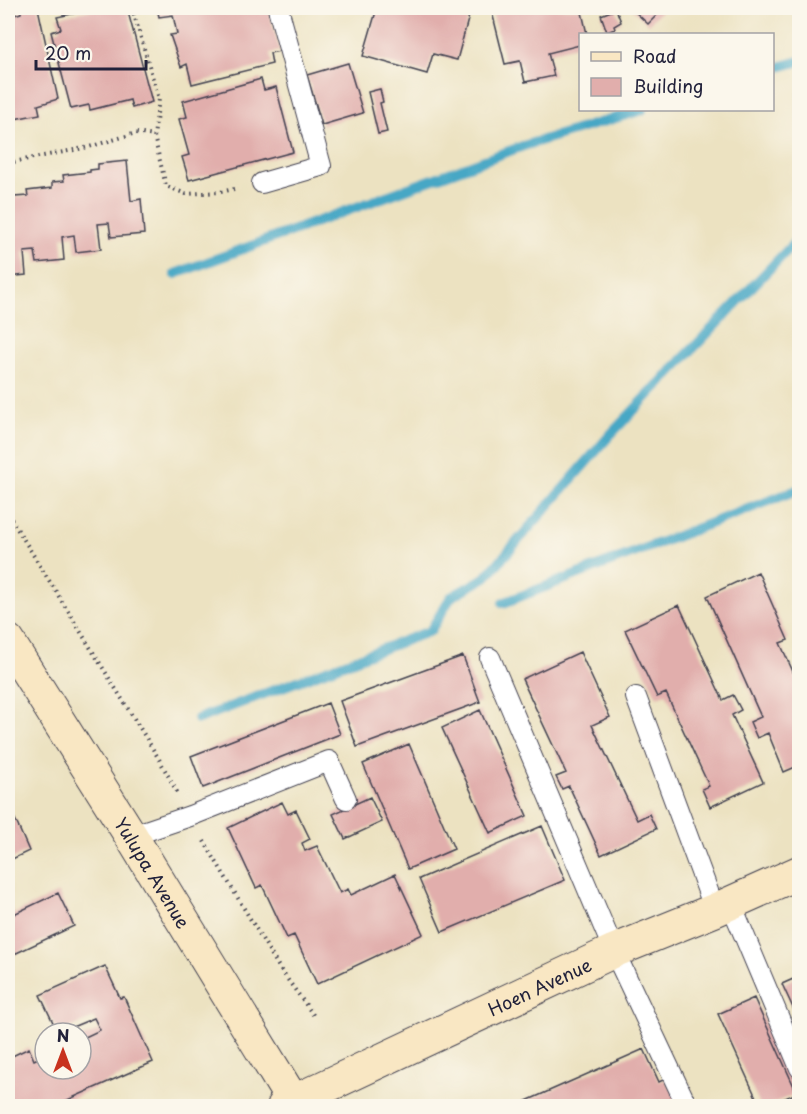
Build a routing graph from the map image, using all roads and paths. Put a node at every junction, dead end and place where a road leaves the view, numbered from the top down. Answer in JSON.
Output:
{"nodes":[{"id":1,"x":132,"y":8,"type":"edge"},
{"id":2,"x":278,"y":8,"type":"edge"},
{"id":3,"x":154,"y":136,"type":"junction"},
{"id":4,"x":8,"y":163,"type":"edge"},
{"id":5,"x":262,"y":183,"type":"joint"},
{"id":6,"x":8,"y":514,"type":"edge"},
{"id":7,"x":8,"y":641,"type":"edge"},
{"id":8,"x":490,"y":658,"type":"dead end"},
{"id":9,"x":636,"y":697,"type":"dead end"},
{"id":10,"x":346,"y":799,"type":"dead end"},
{"id":11,"x":190,"y":816,"type":"junction"},
{"id":12,"x":131,"y":836,"type":"junction"},
{"id":13,"x":800,"y":873,"type":"edge"},
{"id":14,"x":723,"y":907,"type":"junction"},
{"id":15,"x":614,"y":951,"type":"junction"},
{"id":16,"x":314,"y":1016,"type":"dead end"},
{"id":17,"x":800,"y":1068,"type":"edge"},
{"id":18,"x":291,"y":1105,"type":"edge"},
{"id":19,"x":687,"y":1107,"type":"edge"}],
"edges":[{"from":1,"to":3,"type":"path"},
{"from":2,"to":5,"type":"lane"},
{"from":3,"to":4,"type":"path"},
{"from":3,"to":5,"type":"path"},
{"from":6,"to":11,"type":"path"},
{"from":7,"to":12,"type":"street","name":"Yulupa Avenue"},
{"from":8,"to":15,"type":"lane"},
{"from":9,"to":14,"type":"lane"},
{"from":10,"to":11,"type":"lane"},
{"from":11,"to":12,"type":"lane"},
{"from":11,"to":16,"type":"path"},
{"from":12,"to":18,"type":"street","name":"Yulupa Avenue"},
{"from":13,"to":14,"type":"street","name":"Hoen Avenue"},
{"from":14,"to":15,"type":"street","name":"Hoen Avenue"},
{"from":14,"to":17,"type":"lane"},
{"from":15,"to":18,"type":"street","name":"Hoen Avenue"},
{"from":15,"to":19,"type":"lane"}]}
